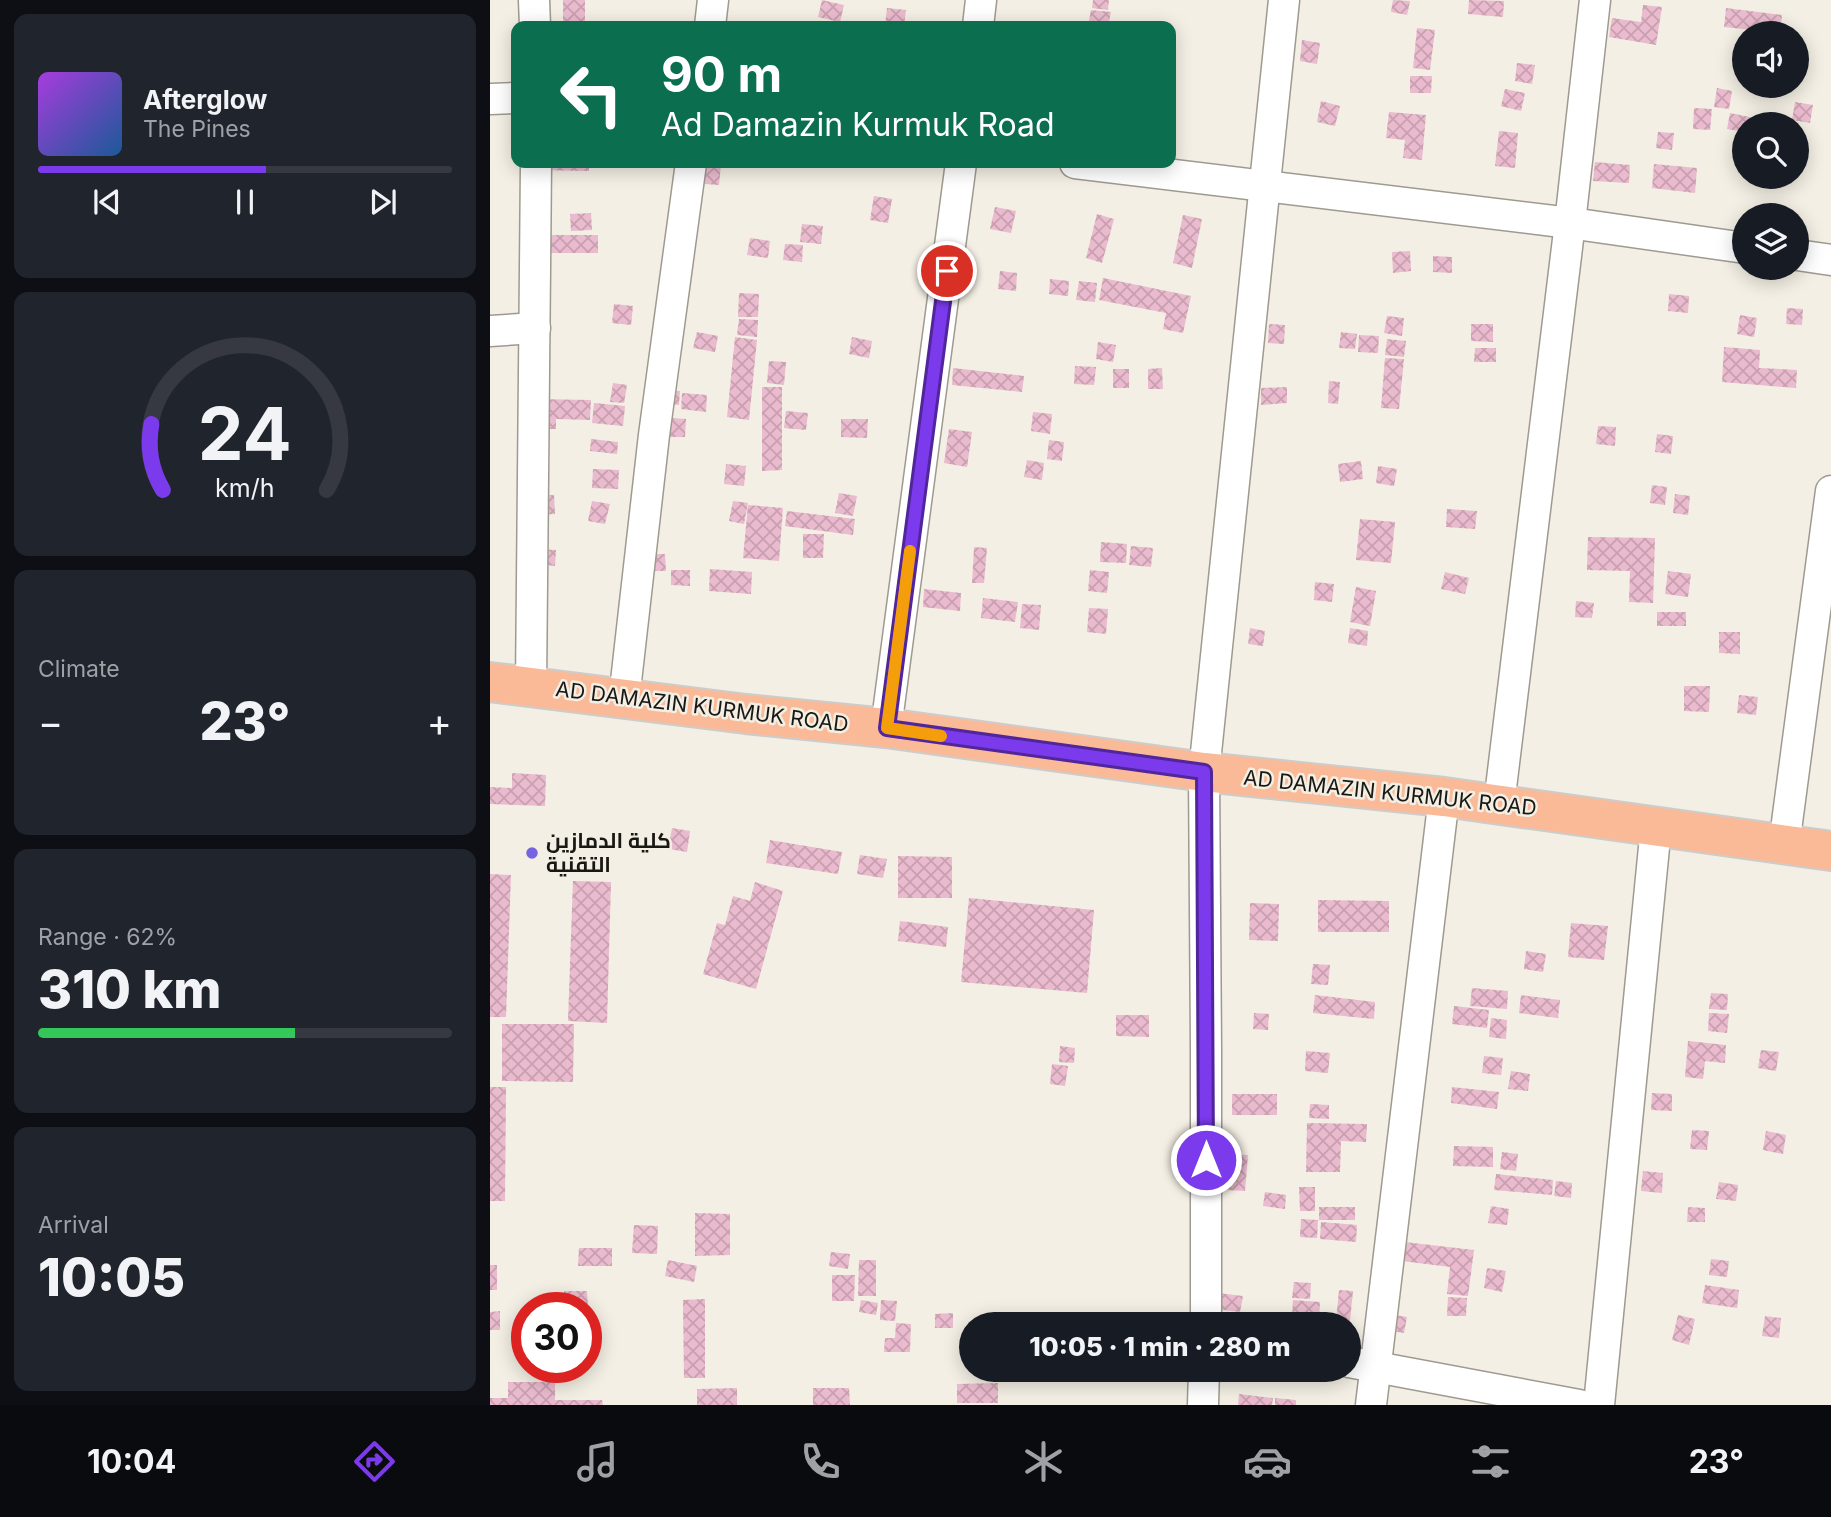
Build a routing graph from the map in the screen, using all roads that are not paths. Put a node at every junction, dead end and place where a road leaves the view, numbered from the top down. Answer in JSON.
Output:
{"nodes":[{"id":1,"x":534,"y":0,"type":"edge"},
{"id":2,"x":713,"y":0,"type":"edge"},
{"id":3,"x":981,"y":0,"type":"edge"},
{"id":4,"x":1284,"y":0,"type":"edge"},
{"id":5,"x":1595,"y":0,"type":"edge"},
{"id":6,"x":535,"y":21,"type":"edge"},
{"id":7,"x":710,"y":21,"type":"edge"},
{"id":8,"x":979,"y":21,"type":"edge"},
{"id":9,"x":511,"y":98,"type":"edge"},
{"id":10,"x":490,"y":99,"type":"edge"},
{"id":11,"x":536,"y":168,"type":"edge"},
{"id":12,"x":690,"y":168,"type":"edge"},
{"id":13,"x":960,"y":168,"type":"edge"},
{"id":14,"x":1116,"y":168,"type":"edge"},
{"id":15,"x":1264,"y":186,"type":"junction"},
{"id":16,"x":1570,"y":223,"type":"junction"},
{"id":17,"x":1732,"y":246,"type":"edge"},
{"id":18,"x":1809,"y":257,"type":"edge"},
{"id":19,"x":1831,"y":260,"type":"edge"},
{"id":20,"x":535,"y":328,"type":"junction"},
{"id":21,"x":490,"y":331,"type":"edge"},
{"id":22,"x":1831,"y":491,"type":"edge"},
{"id":23,"x":490,"y":682,"type":"edge"},
{"id":24,"x":531,"y":687,"type":"junction"},
{"id":25,"x":624,"y":699,"type":"junction"},
{"id":26,"x":887,"y":728,"type":"junction"},
{"id":27,"x":1204,"y":772,"type":"junction"},
{"id":28,"x":1444,"y":797,"type":"junction"},
{"id":29,"x":1499,"y":804,"type":"junction"},
{"id":30,"x":1657,"y":827,"type":"junction"},
{"id":31,"x":1784,"y":845,"type":"junction"},
{"id":32,"x":1831,"y":850,"type":"edge"},
{"id":33,"x":1206,"y":1312,"type":"edge"},
{"id":34,"x":1363,"y":1364,"type":"edge"},
{"id":35,"x":1204,"y":1382,"type":"edge"},
{"id":36,"x":1203,"y":1405,"type":"edge"},
{"id":37,"x":1371,"y":1405,"type":"edge"},
{"id":38,"x":1579,"y":1405,"type":"edge"},
{"id":39,"x":1599,"y":1405,"type":"edge"}],
"edges":[{"from":1,"to":6,"type":"street"},
{"from":2,"to":7,"type":"street"},
{"from":3,"to":8,"type":"street"},
{"from":4,"to":15,"type":"street"},
{"from":5,"to":16,"type":"street"},
{"from":9,"to":10,"type":"street"},
{"from":11,"to":20,"type":"street"},
{"from":12,"to":25,"type":"street"},
{"from":13,"to":26,"type":"street"},
{"from":14,"to":15,"type":"street"},
{"from":15,"to":16,"type":"street"},
{"from":15,"to":27,"type":"street"},
{"from":16,"to":17,"type":"street"},
{"from":16,"to":29,"type":"street"},
{"from":18,"to":19,"type":"street"},
{"from":20,"to":21,"type":"street"},
{"from":20,"to":24,"type":"street"},
{"from":22,"to":31,"type":"street"},
{"from":23,"to":24,"type":"highway","name":"AD DAMAZIN KURMUK ROAD"},
{"from":24,"to":25,"type":"highway","name":"AD DAMAZIN KURMUK ROAD"},
{"from":25,"to":26,"type":"highway","name":"AD DAMAZIN KURMUK ROAD"},
{"from":26,"to":27,"type":"highway","name":"AD DAMAZIN KURMUK ROAD"},
{"from":27,"to":28,"type":"highway","name":"AD DAMAZIN KURMUK ROAD"},
{"from":27,"to":33,"type":"street"},
{"from":28,"to":29,"type":"highway","name":"AD DAMAZIN KURMUK ROAD"},
{"from":28,"to":34,"type":"street"},
{"from":29,"to":30,"type":"highway","name":"AD DAMAZIN KURMUK ROAD"},
{"from":30,"to":31,"type":"highway","name":"AD DAMAZIN KURMUK ROAD"},
{"from":30,"to":39,"type":"street"},
{"from":31,"to":32,"type":"highway","name":"AD DAMAZIN KURMUK ROAD"},
{"from":34,"to":37,"type":"street"},
{"from":34,"to":38,"type":"street"},
{"from":35,"to":36,"type":"street"}]}
